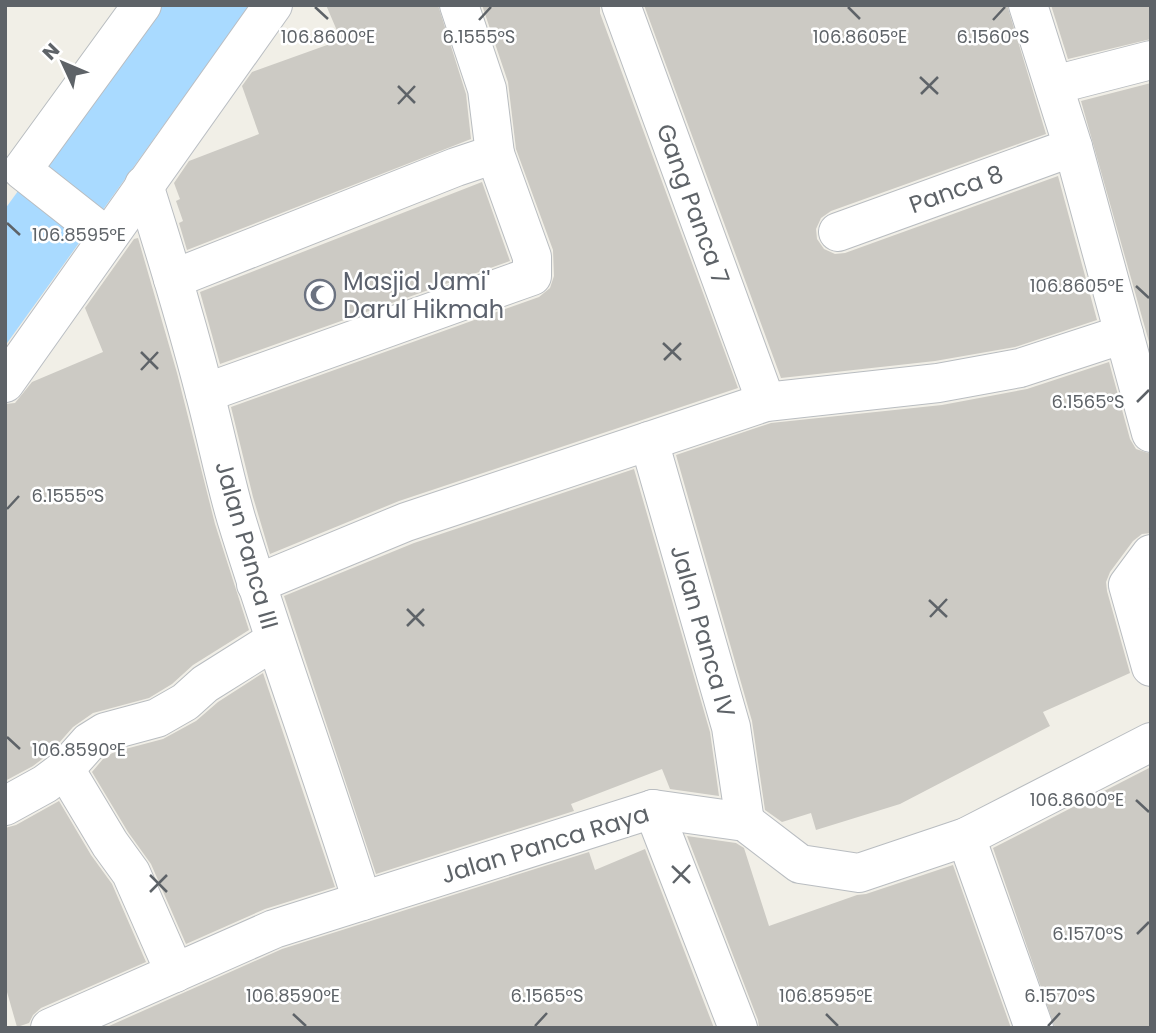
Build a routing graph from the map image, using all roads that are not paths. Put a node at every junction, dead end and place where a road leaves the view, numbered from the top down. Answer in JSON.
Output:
{"nodes":[{"id":1,"x":142,"y":5,"type":"edge"},
{"id":2,"x":273,"y":5,"type":"edge"},
{"id":3,"x":459,"y":5,"type":"edge"},
{"id":4,"x":621,"y":5,"type":"edge"},
{"id":5,"x":1028,"y":5,"type":"edge"},
{"id":6,"x":1151,"y":60,"type":"edge"},
{"id":7,"x":1054,"y":85,"type":"junction"},
{"id":8,"x":1073,"y":147,"type":"junction"},
{"id":9,"x":495,"y":154,"type":"junction"},
{"id":10,"x":144,"y":185,"type":"junction"},
{"id":11,"x":838,"y":232,"type":"dead end"},
{"id":12,"x":104,"y":234,"type":"junction"},
{"id":13,"x":173,"y":279,"type":"junction"},
{"id":14,"x":1131,"y":320,"type":"edge"},
{"id":15,"x":5,"y":383,"type":"edge"},
{"id":16,"x":205,"y":393,"type":"junction"},
{"id":17,"x":766,"y":402,"type":"junction"},
{"id":18,"x":1151,"y":433,"type":"edge"},
{"id":19,"x":649,"y":441,"type":"junction"},
{"id":20,"x":1151,"y":554,"type":"edge"},
{"id":21,"x":256,"y":584,"type":"junction"},
{"id":22,"x":275,"y":640,"type":"junction"},
{"id":23,"x":1151,"y":667,"type":"edge"},
{"id":24,"x":1151,"y":742,"type":"edge"},
{"id":25,"x":65,"y":769,"type":"junction"},
{"id":26,"x":5,"y":806,"type":"edge"},
{"id":27,"x":653,"y":809,"type":"junction"},
{"id":28,"x":745,"y":822,"type":"junction"},
{"id":29,"x":966,"y":837,"type":"junction"},
{"id":30,"x":362,"y":901,"type":"junction"},
{"id":31,"x":175,"y":973,"type":"junction"},
{"id":32,"x":87,"y":1020,"type":"edge"},
{"id":33,"x":50,"y":1028,"type":"edge"},
{"id":34,"x":737,"y":1028,"type":"edge"},
{"id":35,"x":1034,"y":1028,"type":"edge"}],
"edges":[{"from":1,"to":12,"type":"street"},
{"from":2,"to":10,"type":"street"},
{"from":3,"to":9,"type":"street"},
{"from":4,"to":17,"type":"street","name":"Gang Panca 7"},
{"from":5,"to":7,"type":"street"},
{"from":6,"to":7,"type":"street"},
{"from":7,"to":8,"type":"street"},
{"from":8,"to":11,"type":"street","name":"Panca 8"},
{"from":8,"to":14,"type":"street"},
{"from":9,"to":13,"type":"street"},
{"from":9,"to":16,"type":"street"},
{"from":10,"to":12,"type":"street"},
{"from":10,"to":13,"type":"street","name":"Jalan Panca III"},
{"from":12,"to":15,"type":"street"},
{"from":13,"to":16,"type":"street","name":"Jalan Panca III"},
{"from":14,"to":17,"type":"street"},
{"from":14,"to":18,"type":"street"},
{"from":16,"to":21,"type":"street","name":"Jalan Panca III"},
{"from":17,"to":19,"type":"street"},
{"from":19,"to":21,"type":"street"},
{"from":19,"to":28,"type":"street","name":"Jalan Panca IV"},
{"from":20,"to":23,"type":"street"},
{"from":21,"to":22,"type":"street","name":"Jalan Panca III"},
{"from":22,"to":25,"type":"street"},
{"from":22,"to":30,"type":"street","name":"Jalan Panca III"},
{"from":24,"to":29,"type":"street","name":"Jalan Panca Raya"},
{"from":25,"to":26,"type":"street"},
{"from":25,"to":31,"type":"street"},
{"from":27,"to":28,"type":"street","name":"Jalan Panca Raya"},
{"from":27,"to":30,"type":"street","name":"Jalan Panca Raya"},
{"from":27,"to":34,"type":"street"},
{"from":28,"to":29,"type":"street","name":"Jalan Panca Raya"},
{"from":29,"to":35,"type":"street"},
{"from":30,"to":31,"type":"street","name":"Jalan Panca Raya"},
{"from":31,"to":32,"type":"street","name":"Jalan Panca Raya"},
{"from":32,"to":33,"type":"street","name":"Jalan Panca Raya"}]}
